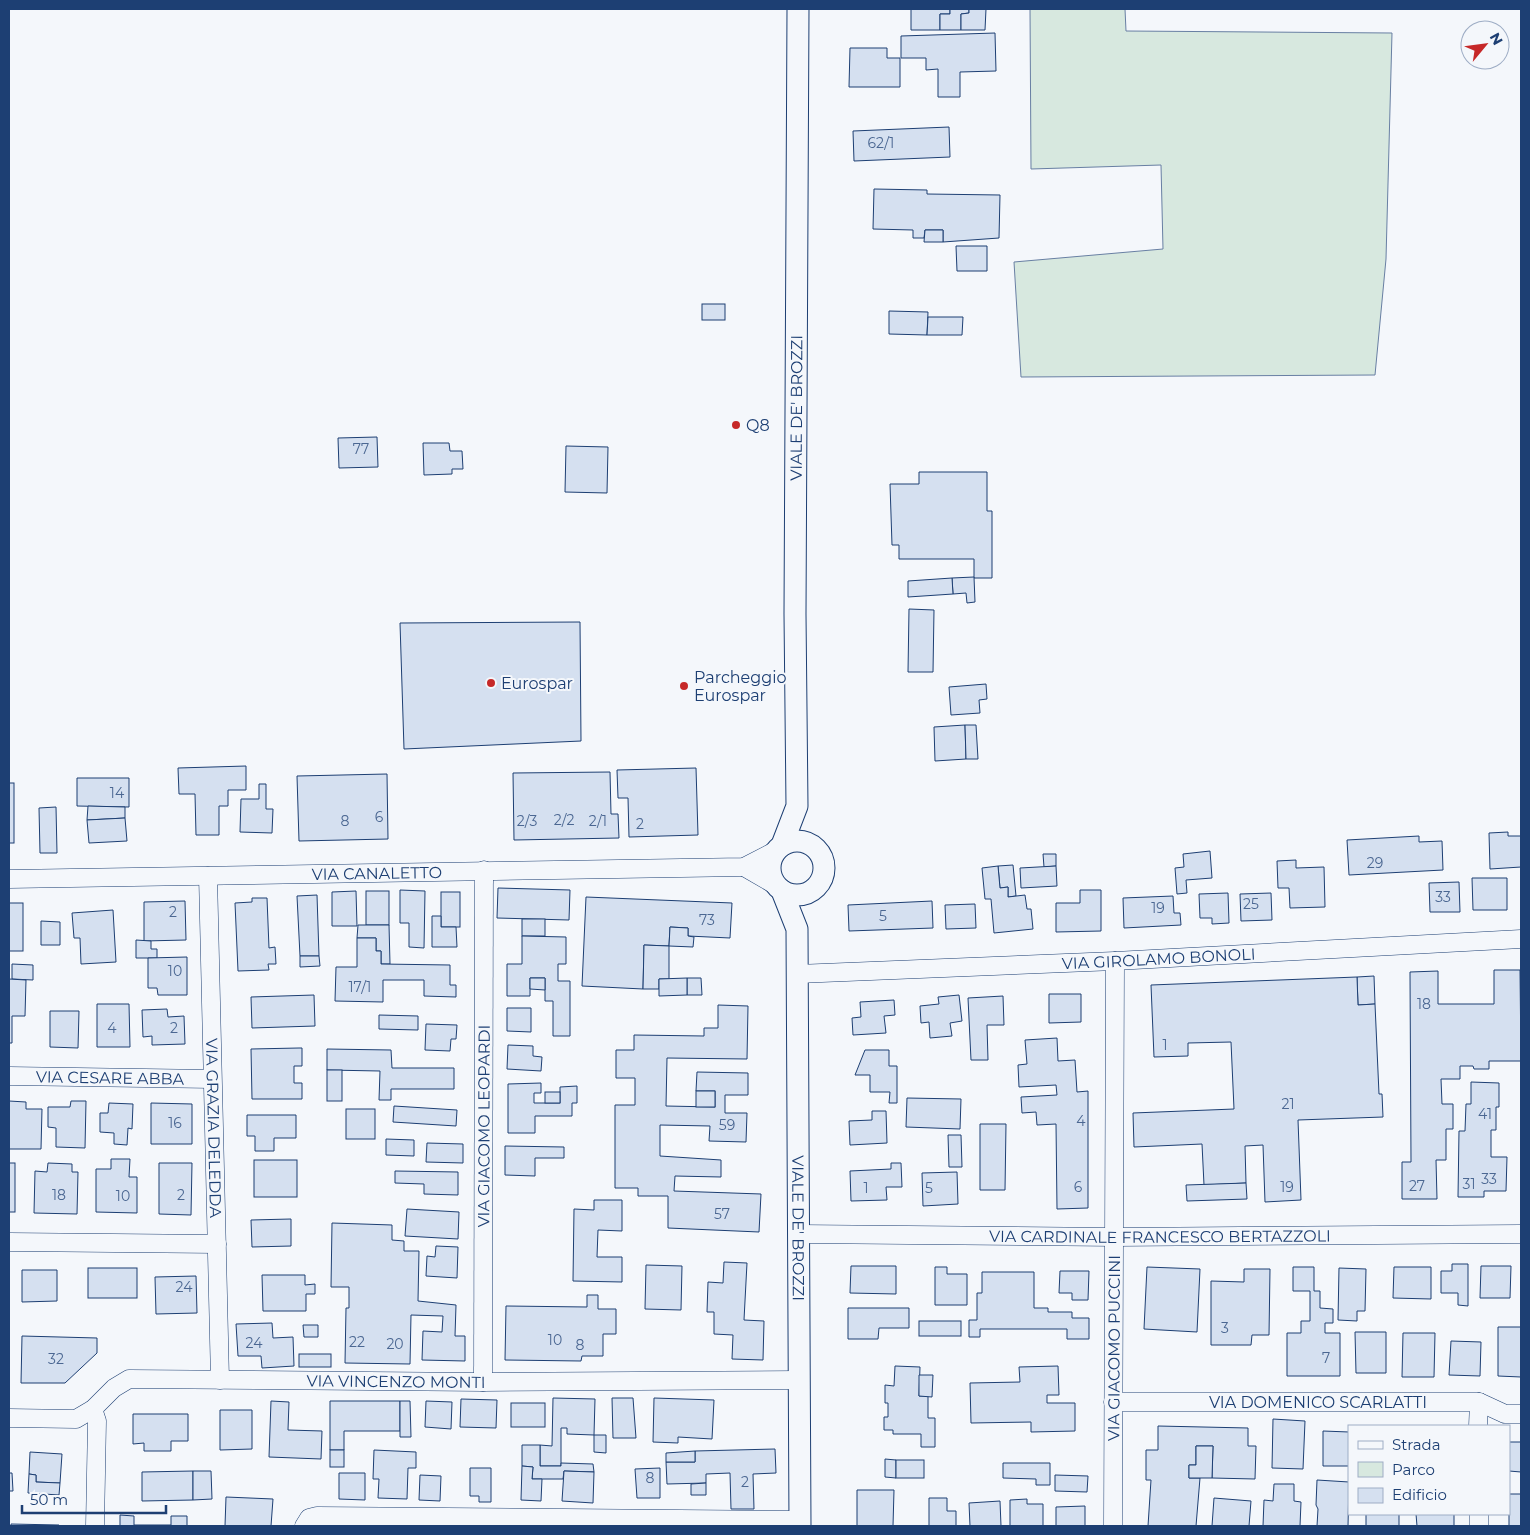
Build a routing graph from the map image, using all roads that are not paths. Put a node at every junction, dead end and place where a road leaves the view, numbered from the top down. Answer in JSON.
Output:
{"nodes":[{"id":1,"x":798,"y":9,"type":"edge"},
{"id":2,"x":797,"y":806,"type":"junction"},
{"id":3,"x":815,"y":847,"type":"junction"},
{"id":4,"x":778,"y":848,"type":"junction"},
{"id":5,"x":744,"y":867,"type":"junction"},
{"id":6,"x":484,"y":870,"type":"junction"},
{"id":7,"x":208,"y":876,"type":"junction"},
{"id":8,"x":9,"y":879,"type":"edge"},
{"id":9,"x":816,"y":887,"type":"junction"},
{"id":10,"x":779,"y":888,"type":"junction"},
{"id":11,"x":797,"y":929,"type":"junction"},
{"id":12,"x":1521,"y":939,"type":"edge"},
{"id":13,"x":1115,"y":961,"type":"junction"},
{"id":14,"x":797,"y":974,"type":"junction"},
{"id":15,"x":9,"y":1076,"type":"edge"},
{"id":16,"x":212,"y":1079,"type":"junction"},
{"id":17,"x":799,"y":1234,"type":"junction"},
{"id":18,"x":1521,"y":1234,"type":"edge"},
{"id":19,"x":1115,"y":1237,"type":"junction"},
{"id":20,"x":9,"y":1242,"type":"edge"},
{"id":21,"x":217,"y":1244,"type":"junction"},
{"id":22,"x":220,"y":1380,"type":"junction"},
{"id":23,"x":799,"y":1380,"type":"junction"},
{"id":24,"x":483,"y":1382,"type":"junction"},
{"id":25,"x":1113,"y":1402,"type":"junction"},
{"id":26,"x":1479,"y":1402,"type":"junction"},
{"id":27,"x":94,"y":1409,"type":"junction"},
{"id":28,"x":1521,"y":1414,"type":"edge"},
{"id":29,"x":9,"y":1418,"type":"edge"},
{"id":30,"x":1478,"y":1425,"type":"edge"},
{"id":31,"x":800,"y":1523,"type":"edge"},
{"id":32,"x":95,"y":1526,"type":"edge"},
{"id":33,"x":304,"y":1526,"type":"edge"},
{"id":34,"x":1113,"y":1526,"type":"edge"}],
"edges":[{"from":1,"to":2,"type":"street","name":"VIALE DE' BROZZI"},
{"from":2,"to":3,"type":"street","name":"VIALE DE' BROZZI"},
{"from":2,"to":4,"type":"street","name":"VIALE DE' BROZZI"},
{"from":3,"to":4,"type":"street"},
{"from":3,"to":9,"type":"street","name":"VIALE DE' BROZZI"},
{"from":4,"to":5,"type":"street","name":"VIA CANALETTO"},
{"from":4,"to":10,"type":"street","name":"VIALE DE' BROZZI"},
{"from":5,"to":6,"type":"street","name":"VIA CANALETTO"},
{"from":5,"to":10,"type":"street"},
{"from":6,"to":7,"type":"street","name":"VIA CANALETTO"},
{"from":6,"to":24,"type":"street","name":"VIA GIACOMO LEOPARDI"},
{"from":7,"to":8,"type":"street","name":"VIA CANALETTO"},
{"from":7,"to":16,"type":"street","name":"VIA GRAZIA DELEDDA"},
{"from":9,"to":10,"type":"street"},
{"from":9,"to":11,"type":"street","name":"VIALE DE' BROZZI"},
{"from":10,"to":11,"type":"street","name":"VIALE DE' BROZZI"},
{"from":11,"to":14,"type":"street","name":"VIALE DE' BROZZI"},
{"from":12,"to":13,"type":"street","name":"VIA GIROLAMO BONOLI"},
{"from":13,"to":14,"type":"street","name":"VIA GIROLAMO BONOLI"},
{"from":13,"to":19,"type":"street","name":"VIA GIACOMO PUCCINI"},
{"from":14,"to":17,"type":"street","name":"VIALE DE' BROZZI"},
{"from":15,"to":16,"type":"street","name":"VIA CESARE ABBA"},
{"from":16,"to":21,"type":"street","name":"VIA GRAZIA DELEDDA"},
{"from":17,"to":19,"type":"street","name":"VIA CARDINALE FRANCESCO BERTAZZOLI"},
{"from":17,"to":23,"type":"street","name":"VIALE DE' BROZZI"},
{"from":18,"to":19,"type":"street","name":"VIA CARDINALE FRANCESCO BERTAZZOLI"},
{"from":19,"to":25,"type":"street","name":"VIA GIACOMO PUCCINI"},
{"from":20,"to":21,"type":"street"},
{"from":21,"to":22,"type":"street","name":"VIA GRAZIA DELEDDA"},
{"from":22,"to":24,"type":"street","name":"VIA VINCENZO MONTI"},
{"from":22,"to":27,"type":"street","name":"VIA VINCENZO MONTI"},
{"from":23,"to":24,"type":"street","name":"VIA VINCENZO MONTI"},
{"from":23,"to":31,"type":"street","name":"VIALE DE' BROZZI"},
{"from":25,"to":26,"type":"street","name":"VIA DOMENICO SCARLATTI"},
{"from":25,"to":34,"type":"street","name":"VIA GIACOMO PUCCINI"},
{"from":26,"to":28,"type":"street","name":"VIA DOMENICO SCARLATTI"},
{"from":26,"to":30,"type":"street"},
{"from":27,"to":29,"type":"street","name":"VIA VINCENZO MONTI"},
{"from":27,"to":32,"type":"street"},
{"from":31,"to":33,"type":"street"}]}
